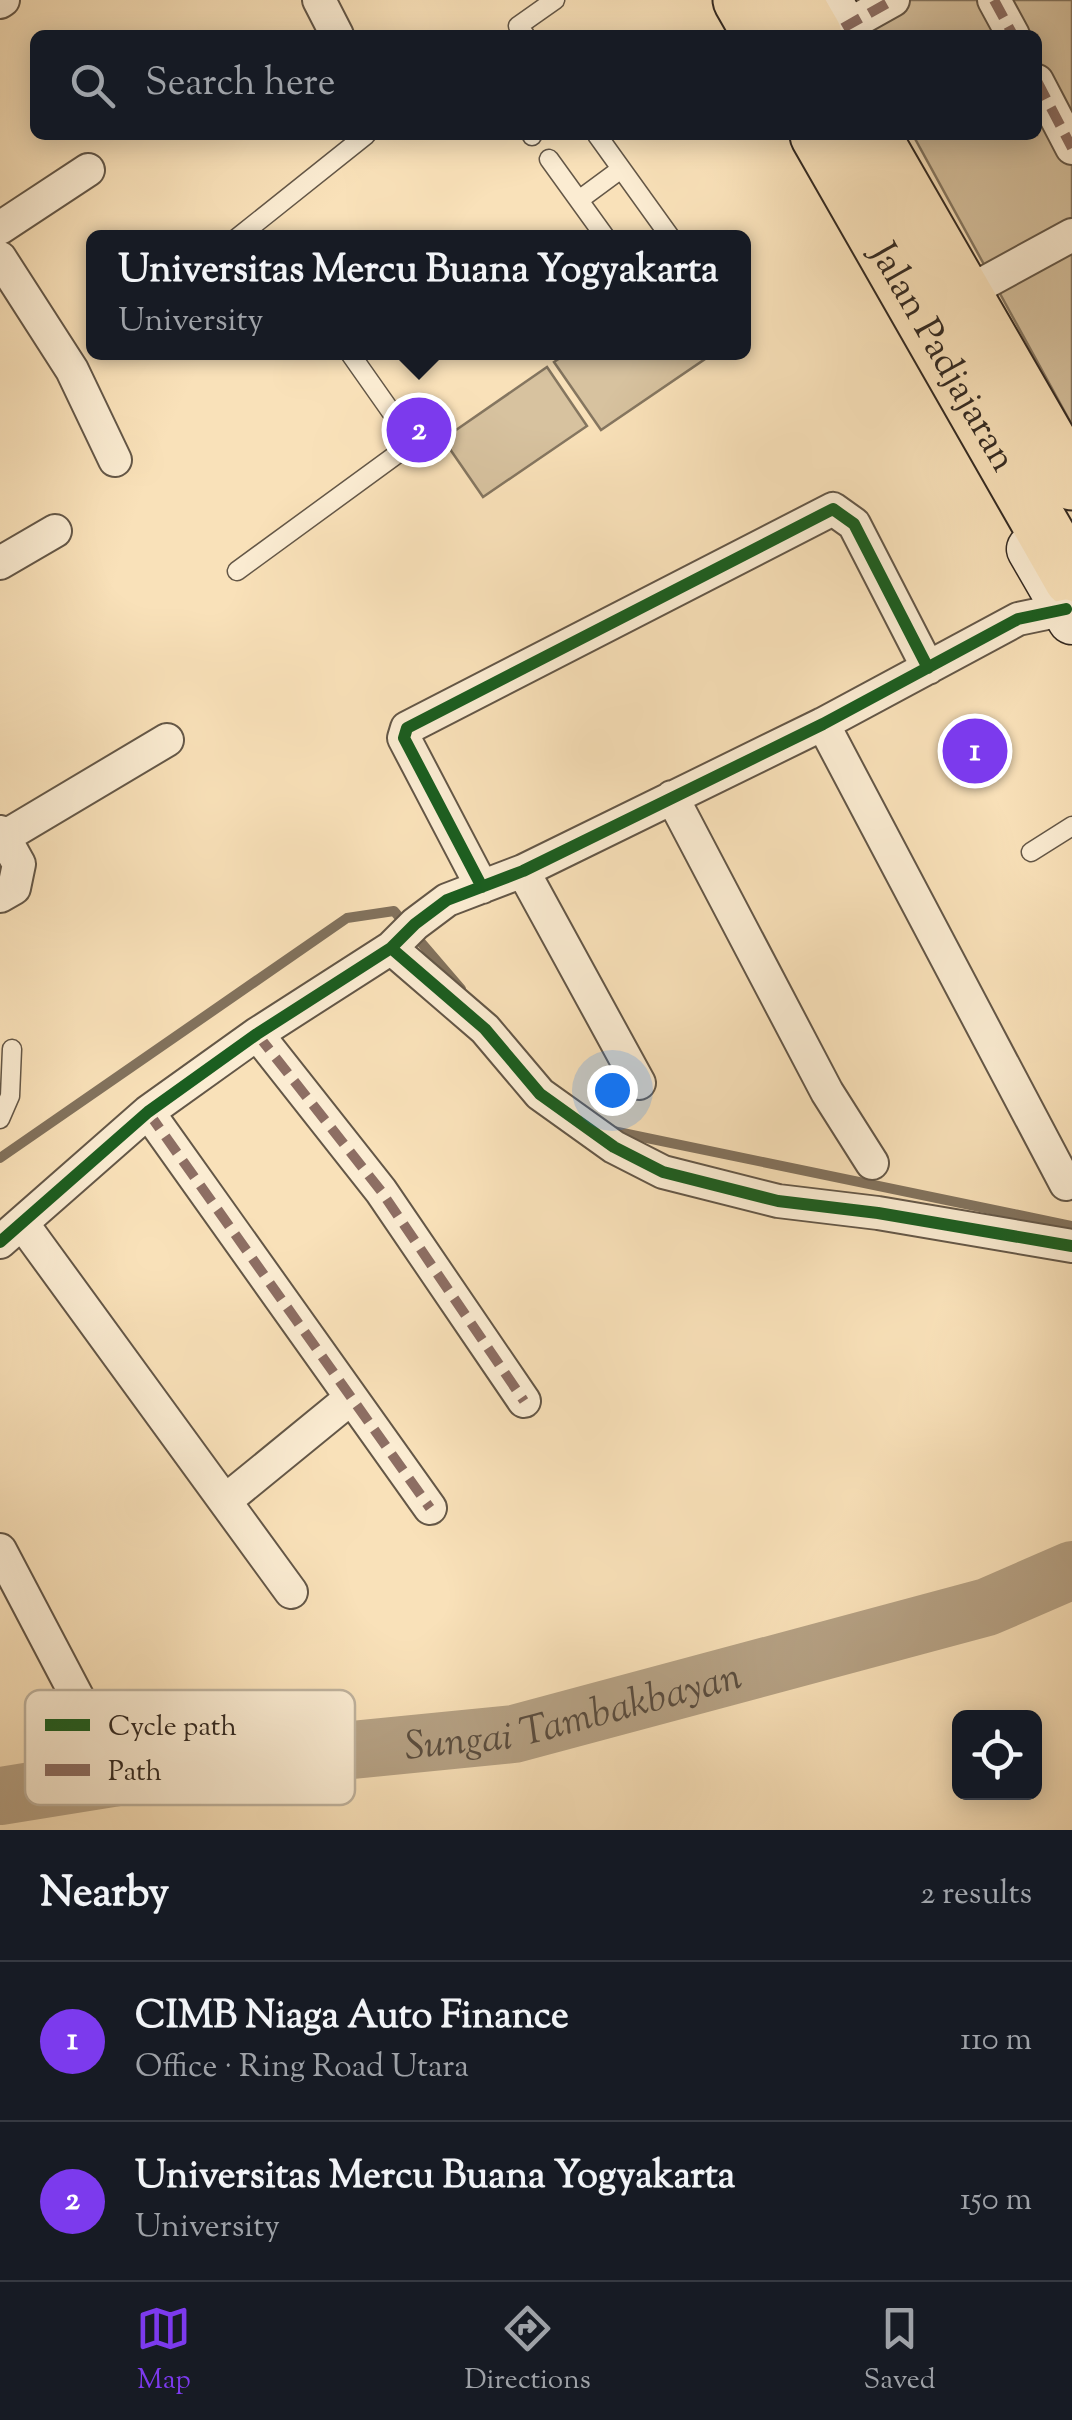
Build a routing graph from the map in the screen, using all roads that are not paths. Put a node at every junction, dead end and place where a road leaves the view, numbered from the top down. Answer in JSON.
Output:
{"nodes":[{"id":1,"x":319,"y":0,"type":"edge"},
{"id":2,"x":555,"y":0,"type":"edge"},
{"id":3,"x":715,"y":0,"type":"edge"},
{"id":4,"x":741,"y":0,"type":"edge"},
{"id":5,"x":794,"y":0,"type":"edge"},
{"id":6,"x":894,"y":0,"type":"edge"},
{"id":7,"x":994,"y":0,"type":"edge"},
{"id":8,"x":833,"y":24,"type":"edge"},
{"id":9,"x":334,"y":30,"type":"edge"},
{"id":10,"x":518,"y":30,"type":"edge"},
{"id":11,"x":732,"y":30,"type":"edge"},
{"id":12,"x":758,"y":30,"type":"edge"},
{"id":13,"x":1009,"y":30,"type":"edge"},
{"id":14,"x":1042,"y":91,"type":"edge"},
{"id":15,"x":360,"y":140,"type":"edge"},
{"id":16,"x":601,"y":140,"type":"edge"},
{"id":17,"x":796,"y":140,"type":"edge"},
{"id":18,"x":821,"y":140,"type":"edge"},
{"id":19,"x":874,"y":140,"type":"edge"},
{"id":20,"x":906,"y":140,"type":"edge"},
{"id":21,"x":1072,"y":148,"type":"edge"},
{"id":22,"x":549,"y":159,"type":"dead end"},
{"id":23,"x":621,"y":169,"type":"junction"},
{"id":24,"x":88,"y":170,"type":"dead end"},
{"id":25,"x":579,"y":200,"type":"junction"},
{"id":26,"x":0,"y":228,"type":"edge"},
{"id":27,"x":261,"y":230,"type":"edge"},
{"id":28,"x":600,"y":230,"type":"edge"},
{"id":29,"x":665,"y":230,"type":"edge"},
{"id":30,"x":1072,"y":235,"type":"edge"},
{"id":31,"x":0,"y":258,"type":"edge"},
{"id":32,"x":986,"y":282,"type":"junction"},
{"id":33,"x":355,"y":360,"type":"edge"},
{"id":34,"x":978,"y":365,"type":"junction"},
{"id":35,"x":1072,"y":430,"type":"edge"},
{"id":36,"x":115,"y":460,"type":"dead end"},
{"id":37,"x":1072,"y":482,"type":"edge"},
{"id":38,"x":55,"y":531,"type":"dead end"},
{"id":39,"x":0,"y":563,"type":"edge"},
{"id":40,"x":237,"y":571,"type":"dead end"},
{"id":41,"x":1070,"y":602,"type":"edge"},
{"id":42,"x":928,"y":668,"type":"junction"},
{"id":43,"x":824,"y":724,"type":"junction"},
{"id":44,"x":167,"y":740,"type":"dead end"},
{"id":45,"x":672,"y":796,"type":"junction"},
{"id":46,"x":1072,"y":826,"type":"edge"},
{"id":47,"x":2,"y":835,"type":"edge"},
{"id":48,"x":1030,"y":852,"type":"dead end"},
{"id":49,"x":524,"y":871,"type":"junction"},
{"id":50,"x":482,"y":888,"type":"junction"},
{"id":51,"x":0,"y":896,"type":"edge"},
{"id":52,"x":391,"y":948,"type":"junction"},
{"id":53,"x":258,"y":1034,"type":"junction"},
{"id":54,"x":12,"y":1049,"type":"dead end"},
{"id":55,"x":639,"y":1083,"type":"dead end"},
{"id":56,"x":148,"y":1112,"type":"junction"},
{"id":57,"x":0,"y":1119,"type":"edge"},
{"id":58,"x":872,"y":1164,"type":"dead end"},
{"id":59,"x":1066,"y":1184,"type":"dead end"},
{"id":60,"x":11,"y":1232,"type":"edge"},
{"id":61,"x":1072,"y":1246,"type":"edge"},
{"id":62,"x":350,"y":1398,"type":"junction"},
{"id":63,"x":524,"y":1401,"type":"dead end"},
{"id":64,"x":225,"y":1501,"type":"junction"},
{"id":65,"x":430,"y":1508,"type":"dead end"},
{"id":66,"x":0,"y":1550,"type":"edge"},
{"id":67,"x":291,"y":1592,"type":"dead end"},
{"id":68,"x":74,"y":1690,"type":"edge"}],
"edges":[{"from":1,"to":9,"type":"street"},
{"from":2,"to":10,"type":"lane"},
{"from":3,"to":11,"type":"street"},
{"from":4,"to":12,"type":"highway"},
{"from":5,"to":8,"type":"highway"},
{"from":6,"to":8,"type":"street"},
{"from":7,"to":13,"type":"street"},
{"from":14,"to":21,"type":"street"},
{"from":15,"to":27,"type":"lane"},
{"from":16,"to":23,"type":"lane"},
{"from":17,"to":34,"type":"street"},
{"from":18,"to":34,"type":"highway","name":"Jalan Padjajaran"},
{"from":19,"to":34,"type":"highway","name":"Jalan Padjajaran"},
{"from":20,"to":32,"type":"street"},
{"from":22,"to":25,"type":"lane"},
{"from":23,"to":25,"type":"lane"},
{"from":23,"to":29,"type":"lane"},
{"from":24,"to":26,"type":"street"},
{"from":25,"to":28,"type":"lane"},
{"from":30,"to":32,"type":"street"},
{"from":31,"to":36,"type":"street"},
{"from":32,"to":34,"type":"street"},
{"from":33,"to":40,"type":"lane"},
{"from":34,"to":35,"type":"street"},
{"from":34,"to":37,"type":"highway","name":"Jalan Padjajaran"},
{"from":34,"to":41,"type":"highway","name":"Jalan Padjajaran"},
{"from":38,"to":39,"type":"street"},
{"from":41,"to":42,"type":"street"},
{"from":42,"to":43,"type":"street"},
{"from":42,"to":50,"type":"street"},
{"from":43,"to":45,"type":"street"},
{"from":43,"to":59,"type":"street"},
{"from":44,"to":47,"type":"street"},
{"from":45,"to":49,"type":"street"},
{"from":45,"to":58,"type":"street"},
{"from":46,"to":48,"type":"lane"},
{"from":47,"to":51,"type":"street"},
{"from":49,"to":50,"type":"street"},
{"from":49,"to":55,"type":"street"},
{"from":50,"to":52,"type":"street"},
{"from":52,"to":53,"type":"street"},
{"from":52,"to":61,"type":"street"},
{"from":53,"to":56,"type":"street"},
{"from":53,"to":63,"type":"street"},
{"from":54,"to":57,"type":"lane"},
{"from":56,"to":60,"type":"street"},
{"from":56,"to":62,"type":"street"},
{"from":60,"to":64,"type":"street"},
{"from":62,"to":64,"type":"street"},
{"from":62,"to":65,"type":"street"},
{"from":64,"to":67,"type":"street"},
{"from":66,"to":68,"type":"street"}]}
